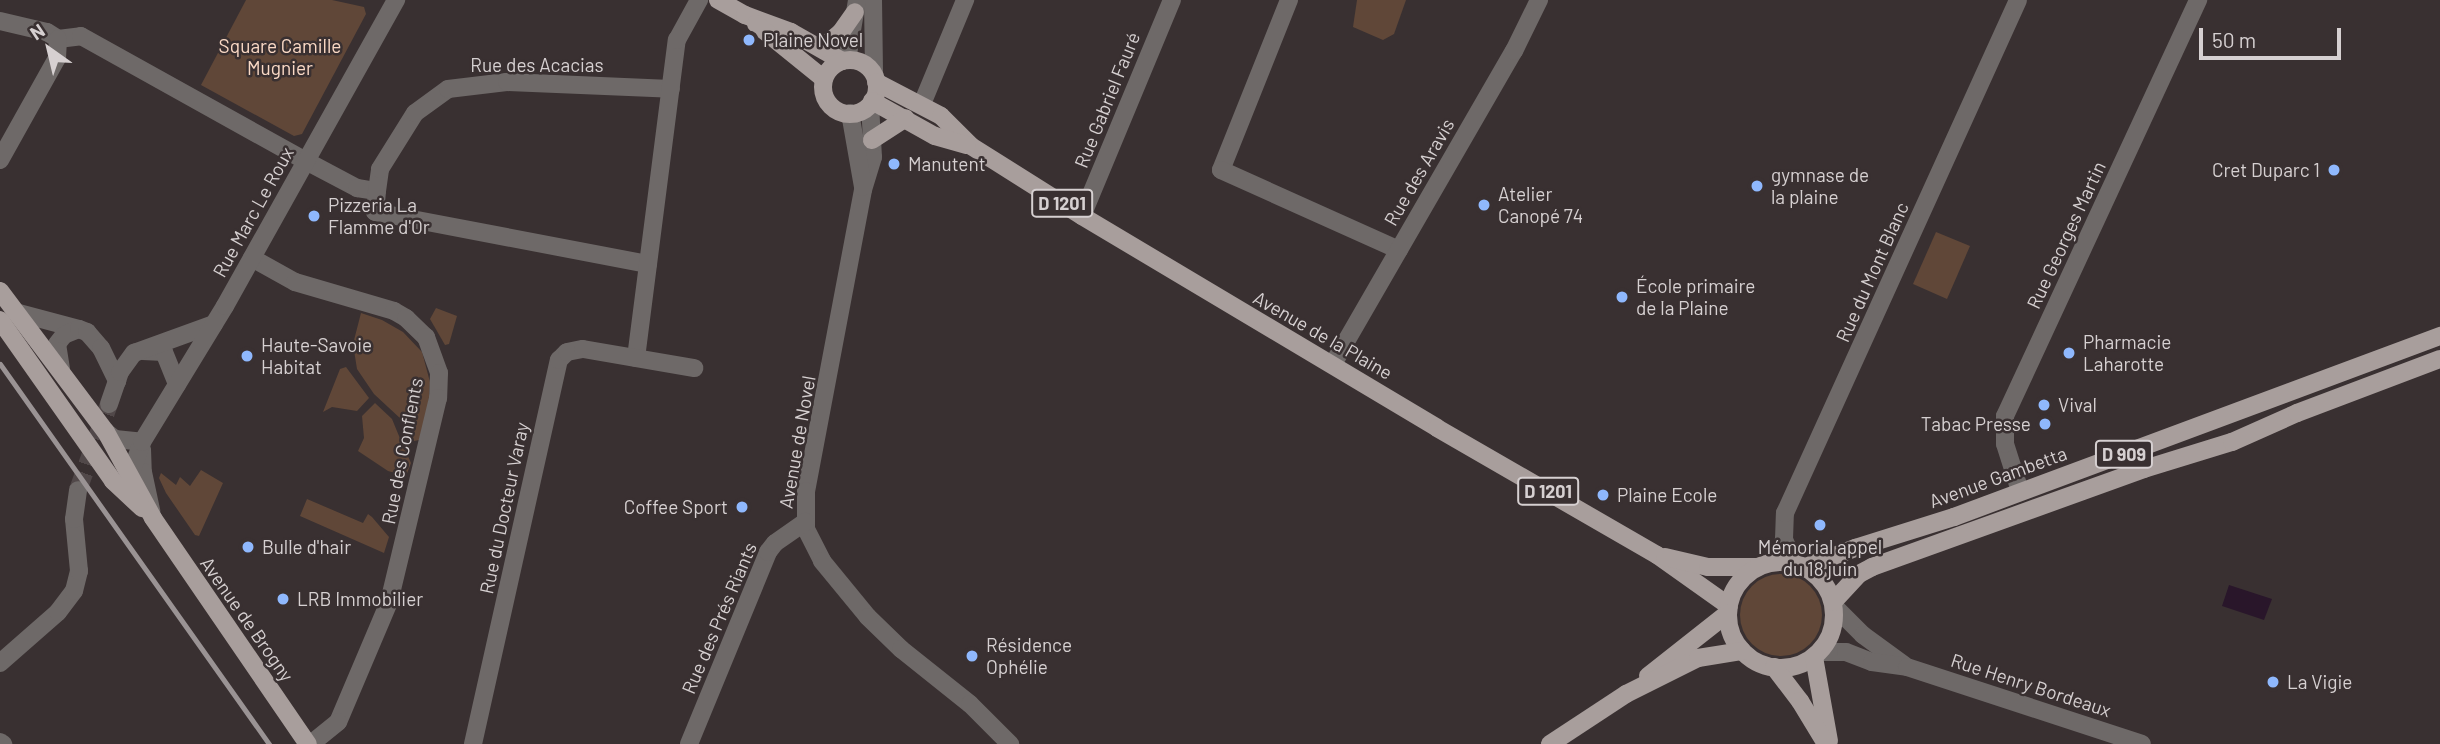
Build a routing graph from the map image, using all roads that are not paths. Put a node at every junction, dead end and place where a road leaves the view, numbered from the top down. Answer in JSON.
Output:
{"nodes":[{"id":1,"x":396,"y":0,"type":"edge"},
{"id":2,"x":699,"y":0,"type":"edge"},
{"id":3,"x":718,"y":0,"type":"edge"},
{"id":4,"x":873,"y":0,"type":"edge"},
{"id":5,"x":965,"y":0,"type":"edge"},
{"id":6,"x":1172,"y":0,"type":"edge"},
{"id":7,"x":1289,"y":0,"type":"edge"},
{"id":8,"x":1539,"y":0,"type":"edge"},
{"id":9,"x":2018,"y":0,"type":"edge"},
{"id":10,"x":2198,"y":0,"type":"edge"},
{"id":11,"x":856,"y":6,"type":"edge"},
{"id":12,"x":745,"y":15,"type":"junction"},
{"id":13,"x":0,"y":20,"type":"edge"},
{"id":14,"x":58,"y":38,"type":"junction"},
{"id":15,"x":822,"y":48,"type":"junction"},
{"id":16,"x":845,"y":60,"type":"junction"},
{"id":17,"x":875,"y":78,"type":"junction"},
{"id":18,"x":824,"y":79,"type":"junction"},
{"id":19,"x":671,"y":89,"type":"junction"},
{"id":20,"x":871,"y":103,"type":"junction"},
{"id":21,"x":922,"y":104,"type":"junction"},
{"id":22,"x":850,"y":113,"type":"junction"},
{"id":23,"x":906,"y":118,"type":"junction"},
{"id":24,"x":872,"y":141,"type":"junction"},
{"id":25,"x":971,"y":146,"type":"junction"},
{"id":26,"x":0,"y":160,"type":"edge"},
{"id":27,"x":306,"y":162,"type":"junction"},
{"id":28,"x":863,"y":190,"type":"junction"},
{"id":29,"x":377,"y":191,"type":"junction"},
{"id":30,"x":1082,"y":216,"type":"junction"},
{"id":31,"x":1399,"y":250,"type":"junction"},
{"id":32,"x":252,"y":258,"type":"junction"},
{"id":33,"x":648,"y":264,"type":"junction"},
{"id":34,"x":0,"y":291,"type":"edge"},
{"id":35,"x":5,"y":312,"type":"edge"},
{"id":36,"x":214,"y":324,"type":"junction"},
{"id":37,"x":79,"y":330,"type":"junction"},
{"id":38,"x":2440,"y":336,"type":"edge"},
{"id":39,"x":198,"y":350,"type":"junction"},
{"id":40,"x":140,"y":351,"type":"junction"},
{"id":41,"x":164,"y":352,"type":"junction"},
{"id":42,"x":636,"y":358,"type":"junction"},
{"id":43,"x":2440,"y":359,"type":"edge"},
{"id":44,"x":1333,"y":364,"type":"junction"},
{"id":45,"x":694,"y":368,"type":"dead end"},
{"id":46,"x":61,"y":369,"type":"junction"},
{"id":47,"x":117,"y":381,"type":"junction"},
{"id":48,"x":177,"y":384,"type":"junction"},
{"id":49,"x":109,"y":404,"type":"tunnel mouth"},
{"id":50,"x":72,"y":423,"type":"junction"},
{"id":51,"x":106,"y":432,"type":"junction"},
{"id":52,"x":142,"y":442,"type":"junction"},
{"id":53,"x":118,"y":456,"type":"junction"},
{"id":54,"x":127,"y":485,"type":"junction"},
{"id":55,"x":78,"y":490,"type":"tunnel mouth"},
{"id":56,"x":2020,"y":491,"type":"junction"},
{"id":57,"x":153,"y":518,"type":"junction"},
{"id":58,"x":805,"y":522,"type":"junction"},
{"id":59,"x":1657,"y":555,"type":"junction"},
{"id":60,"x":1800,"y":565,"type":"junction"},
{"id":61,"x":1758,"y":567,"type":"junction"},
{"id":62,"x":1834,"y":604,"type":"junction"},
{"id":63,"x":1728,"y":610,"type":"junction"},
{"id":64,"x":1742,"y":650,"type":"junction"},
{"id":65,"x":1817,"y":654,"type":"junction"},
{"id":66,"x":0,"y":663,"type":"edge"},
{"id":67,"x":1774,"y":667,"type":"junction"},
{"id":68,"x":1907,"y":667,"type":"junction"},
{"id":69,"x":1626,"y":694,"type":"junction"},
{"id":70,"x":309,"y":744,"type":"edge"},
{"id":71,"x":473,"y":744,"type":"edge"},
{"id":72,"x":689,"y":744,"type":"edge"},
{"id":73,"x":1010,"y":744,"type":"edge"},
{"id":74,"x":1550,"y":744,"type":"edge"},
{"id":75,"x":1828,"y":744,"type":"edge"},
{"id":76,"x":2142,"y":744,"type":"edge"}],
"edges":[{"from":1,"to":27,"type":"street","name":"Rue Marc Le Roux"},
{"from":2,"to":19,"type":"street"},
{"from":3,"to":12,"type":"main road"},
{"from":4,"to":17,"type":"street"},
{"from":5,"to":21,"type":"street"},
{"from":6,"to":30,"type":"street","name":"Rue Gabriel Fauré"},
{"from":7,"to":31,"type":"street"},
{"from":8,"to":31,"type":"street","name":"Rue des Aravis"},
{"from":9,"to":60,"type":"street","name":"Rue du Mont Blanc"},
{"from":10,"to":56,"type":"street","name":"Rue Georges Martin"},
{"from":11,"to":15,"type":"main road"},
{"from":11,"to":16,"type":"street"},
{"from":12,"to":15,"type":"main road"},
{"from":12,"to":18,"type":"main road"},
{"from":13,"to":14,"type":"street"},
{"from":14,"to":26,"type":"street"},
{"from":14,"to":27,"type":"street"},
{"from":15,"to":16,"type":"main road"},
{"from":16,"to":17,"type":"main road"},
{"from":16,"to":18,"type":"main road"},
{"from":17,"to":20,"type":"main road"},
{"from":17,"to":21,"type":"main road","name":"Avenue de la Plaine","number":"D 1201"},
{"from":18,"to":22,"type":"main road"},
{"from":19,"to":29,"type":"street","name":"Rue des Acacias"},
{"from":19,"to":33,"type":"street"},
{"from":20,"to":22,"type":"main road"},
{"from":20,"to":23,"type":"main road","name":"Avenue de la Plaine","number":"D 1201"},
{"from":20,"to":24,"type":"street","name":"Avenue de Novel"},
{"from":21,"to":25,"type":"main road","name":"Avenue de la Plaine","number":"D 1201"},
{"from":22,"to":28,"type":"street","name":"Avenue de Novel"},
{"from":23,"to":24,"type":"main road"},
{"from":23,"to":25,"type":"main road","name":"Avenue de la Plaine","number":"D 1201"},
{"from":24,"to":28,"type":"street","name":"Avenue de Novel"},
{"from":25,"to":30,"type":"main road","name":"Avenue de la Plaine","number":"D 1201"},
{"from":27,"to":29,"type":"street"},
{"from":27,"to":32,"type":"street","name":"Rue Marc Le Roux"},
{"from":28,"to":58,"type":"street","name":"Avenue de Novel"},
{"from":29,"to":33,"type":"street"},
{"from":30,"to":44,"type":"main road","name":"Avenue de la Plaine","number":"D 1201"},
{"from":31,"to":44,"type":"street","name":"Rue des Aravis"},
{"from":32,"to":36,"type":"street","name":"Rue Marc Le Roux"},
{"from":32,"to":70,"type":"street","name":"Rue des Conflents"},
{"from":33,"to":42,"type":"street"},
{"from":34,"to":35,"type":"main road","name":"Avenue de Brogny"},
{"from":35,"to":37,"type":"street"},
{"from":35,"to":46,"type":"main road","name":"Avenue de Brogny"},
{"from":35,"to":50,"type":"main road","name":"Avenue de Brogny"},
{"from":36,"to":39,"type":"street","name":"Rue Marc Le Roux"},
{"from":36,"to":40,"type":"street"},
{"from":37,"to":46,"type":"street"},
{"from":37,"to":47,"type":"street"},
{"from":38,"to":56,"type":"main road","name":"Avenue Gambetta","number":"D 909"},
{"from":39,"to":41,"type":"street"},
{"from":39,"to":48,"type":"street","name":"Rue Marc Le Roux"},
{"from":40,"to":41,"type":"street"},
{"from":40,"to":47,"type":"street"},
{"from":41,"to":48,"type":"street"},
{"from":42,"to":45,"type":"street","name":"Rue du Docteur Varay"},
{"from":42,"to":71,"type":"street","name":"Rue du Docteur Varay"},
{"from":43,"to":62,"type":"main road","number":"D 909"},
{"from":44,"to":59,"type":"main road","name":"Avenue de la Plaine","number":"D 1201"},
{"from":46,"to":51,"type":"main road","name":"Avenue de Brogny"},
{"from":47,"to":49,"type":"street"},
{"from":48,"to":52,"type":"street","name":"Rue Marc Le Roux"},
{"from":50,"to":53,"type":"street"},
{"from":50,"to":54,"type":"main road","name":"Avenue de Brogny"},
{"from":51,"to":52,"type":"street"},
{"from":51,"to":53,"type":"main road","name":"Avenue de Brogny"},
{"from":52,"to":53,"type":"street"},
{"from":52,"to":54,"type":"street","name":"Rue Marc Le Roux"},
{"from":52,"to":57,"type":"street"},
{"from":53,"to":54,"type":"main road","name":"Avenue de Brogny"},
{"from":54,"to":57,"type":"main road","name":"Avenue de Brogny"},
{"from":55,"to":66,"type":"street"},
{"from":56,"to":60,"type":"main road","name":"Avenue Gambetta","number":"D 909"},
{"from":57,"to":70,"type":"main road","name":"Avenue de Brogny"},
{"from":58,"to":72,"type":"street","name":"Rue des Prés Riants"},
{"from":58,"to":73,"type":"street","name":"Avenue de Novel"},
{"from":59,"to":61,"type":"main road","name":"Avenue de la Plaine","number":"D 1201"},
{"from":59,"to":63,"type":"main road","name":"Avenue de la Plaine","number":"D 1201"},
{"from":60,"to":61,"type":"main road"},
{"from":60,"to":62,"type":"main road"},
{"from":61,"to":63,"type":"main road"},
{"from":62,"to":65,"type":"main road"},
{"from":62,"to":68,"type":"street","name":"Rue Henry Bordeaux"},
{"from":63,"to":64,"type":"main road"},
{"from":63,"to":69,"type":"main road"},
{"from":64,"to":67,"type":"main road"},
{"from":64,"to":69,"type":"main road"},
{"from":65,"to":67,"type":"main road"},
{"from":65,"to":68,"type":"street","name":"Rue Henry Bordeaux"},
{"from":65,"to":75,"type":"main road"},
{"from":67,"to":75,"type":"main road"},
{"from":68,"to":76,"type":"street","name":"Rue Henry Bordeaux"},
{"from":69,"to":74,"type":"main road"}]}
